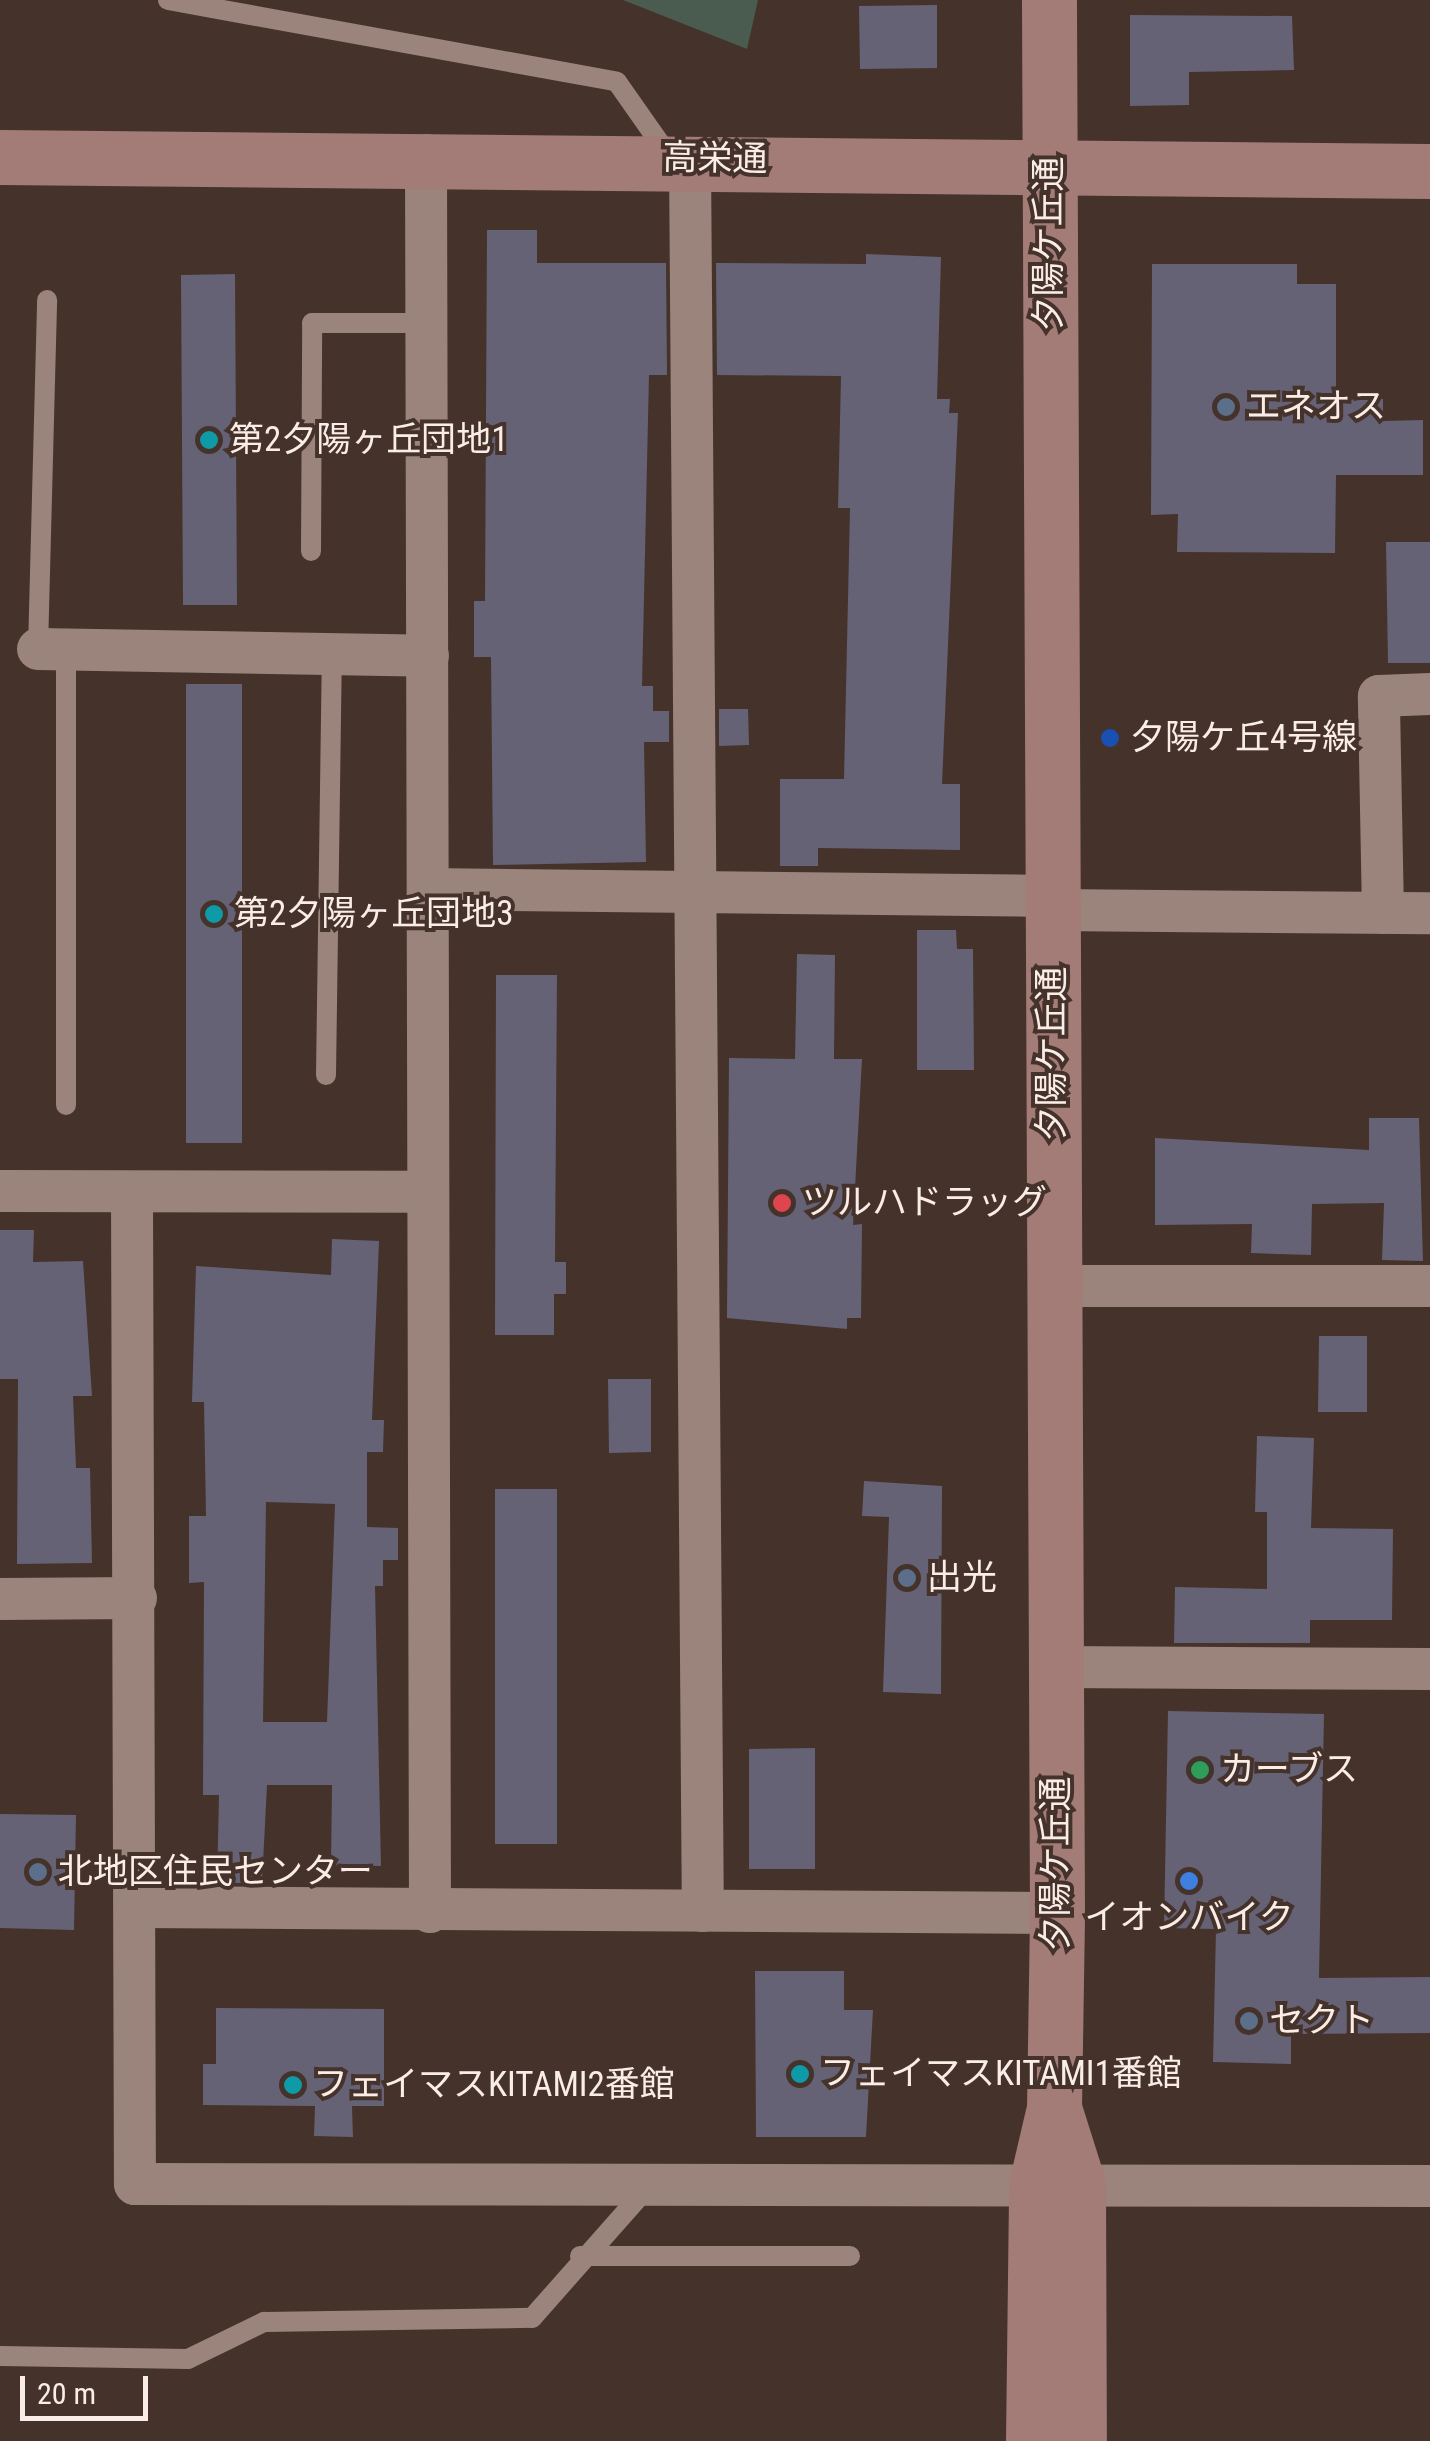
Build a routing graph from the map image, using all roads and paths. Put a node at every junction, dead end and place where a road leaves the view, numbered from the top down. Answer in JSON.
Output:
{"nodes":[{"id":1,"x":168,"y":0,"type":"edge"},
{"id":2,"x":1049,"y":0,"type":"edge"},
{"id":3,"x":426,"y":156,"type":"junction"},
{"id":4,"x":0,"y":157,"type":"edge"},
{"id":5,"x":680,"y":158,"type":"junction"},
{"id":6,"x":1048,"y":168,"type":"junction"},
{"id":7,"x":1430,"y":171,"type":"edge"},
{"id":8,"x":47,"y":300,"type":"dead end"},
{"id":9,"x":426,"y":323,"type":"junction"},
{"id":10,"x":311,"y":551,"type":"dead end"},
{"id":11,"x":52,"y":649,"type":"junction"},
{"id":12,"x":332,"y":653,"type":"junction"},
{"id":13,"x":428,"y":656,"type":"junction"},
{"id":14,"x":1430,"y":694,"type":"edge"},
{"id":15,"x":428,"y":889,"type":"junction"},
{"id":16,"x":690,"y":893,"type":"junction"},
{"id":17,"x":1052,"y":903,"type":"junction"},
{"id":18,"x":1383,"y":914,"type":"junction"},
{"id":19,"x":1430,"y":914,"type":"edge"},
{"id":20,"x":326,"y":1075,"type":"dead end"},
{"id":21,"x":66,"y":1105,"type":"dead end"},
{"id":22,"x":0,"y":1191,"type":"edge"},
{"id":23,"x":132,"y":1192,"type":"junction"},
{"id":24,"x":428,"y":1192,"type":"junction"},
{"id":25,"x":1053,"y":1286,"type":"junction"},
{"id":26,"x":1430,"y":1286,"type":"edge"},
{"id":27,"x":136,"y":1598,"type":"junction"},
{"id":28,"x":0,"y":1599,"type":"edge"},
{"id":29,"x":1054,"y":1667,"type":"junction"},
{"id":30,"x":1430,"y":1669,"type":"edge"},
{"id":31,"x":138,"y":1907,"type":"junction"},
{"id":32,"x":430,"y":1912,"type":"junction"},
{"id":33,"x":703,"y":1912,"type":"junction"},
{"id":34,"x":1057,"y":1913,"type":"junction"},
{"id":35,"x":651,"y":2184,"type":"junction"},
{"id":36,"x":1057,"y":2185,"type":"junction"},
{"id":37,"x":1430,"y":2186,"type":"edge"},
{"id":38,"x":580,"y":2256,"type":"junction"},
{"id":39,"x":850,"y":2256,"type":"dead end"},
{"id":40,"x":0,"y":2356,"type":"edge"},
{"id":41,"x":1033,"y":2441,"type":"edge"},
{"id":42,"x":1079,"y":2441,"type":"edge"}],
"edges":[{"from":1,"to":5,"type":"lane"},
{"from":2,"to":6,"type":"street","name":"夕陽ケ丘通"},
{"from":3,"to":4,"type":"street","name":"高栄通"},
{"from":3,"to":5,"type":"street","name":"高栄通"},
{"from":3,"to":9,"type":"street"},
{"from":5,"to":6,"type":"street","name":"高栄通"},
{"from":5,"to":16,"type":"street"},
{"from":6,"to":7,"type":"street","name":"高栄通"},
{"from":6,"to":17,"type":"street","name":"夕陽ケ丘通"},
{"from":8,"to":11,"type":"lane"},
{"from":9,"to":10,"type":"lane"},
{"from":9,"to":13,"type":"street"},
{"from":11,"to":12,"type":"street"},
{"from":11,"to":21,"type":"lane"},
{"from":12,"to":13,"type":"street"},
{"from":12,"to":20,"type":"lane"},
{"from":13,"to":15,"type":"street"},
{"from":14,"to":18,"type":"street"},
{"from":15,"to":16,"type":"street"},
{"from":15,"to":24,"type":"street"},
{"from":16,"to":17,"type":"street"},
{"from":16,"to":33,"type":"street"},
{"from":17,"to":18,"type":"street"},
{"from":17,"to":25,"type":"street","name":"夕陽ケ丘通"},
{"from":18,"to":19,"type":"street"},
{"from":22,"to":23,"type":"street"},
{"from":23,"to":24,"type":"street"},
{"from":23,"to":27,"type":"street"},
{"from":24,"to":32,"type":"street"},
{"from":25,"to":26,"type":"street"},
{"from":25,"to":29,"type":"street","name":"夕陽ケ丘通"},
{"from":27,"to":28,"type":"street"},
{"from":27,"to":31,"type":"street"},
{"from":29,"to":30,"type":"street"},
{"from":29,"to":34,"type":"street","name":"夕陽ケ丘通"},
{"from":31,"to":32,"type":"street"},
{"from":31,"to":35,"type":"street"},
{"from":32,"to":33,"type":"street"},
{"from":33,"to":34,"type":"street"},
{"from":34,"to":36,"type":"street","name":"夕陽ケ丘通"},
{"from":35,"to":36,"type":"street"},
{"from":35,"to":38,"type":"lane"},
{"from":36,"to":37,"type":"street"},
{"from":36,"to":41,"type":"street","name":"夕陽ケ丘通"},
{"from":36,"to":42,"type":"street","name":"夕陽ケ丘通"},
{"from":38,"to":39,"type":"lane"},
{"from":38,"to":40,"type":"lane"}]}
